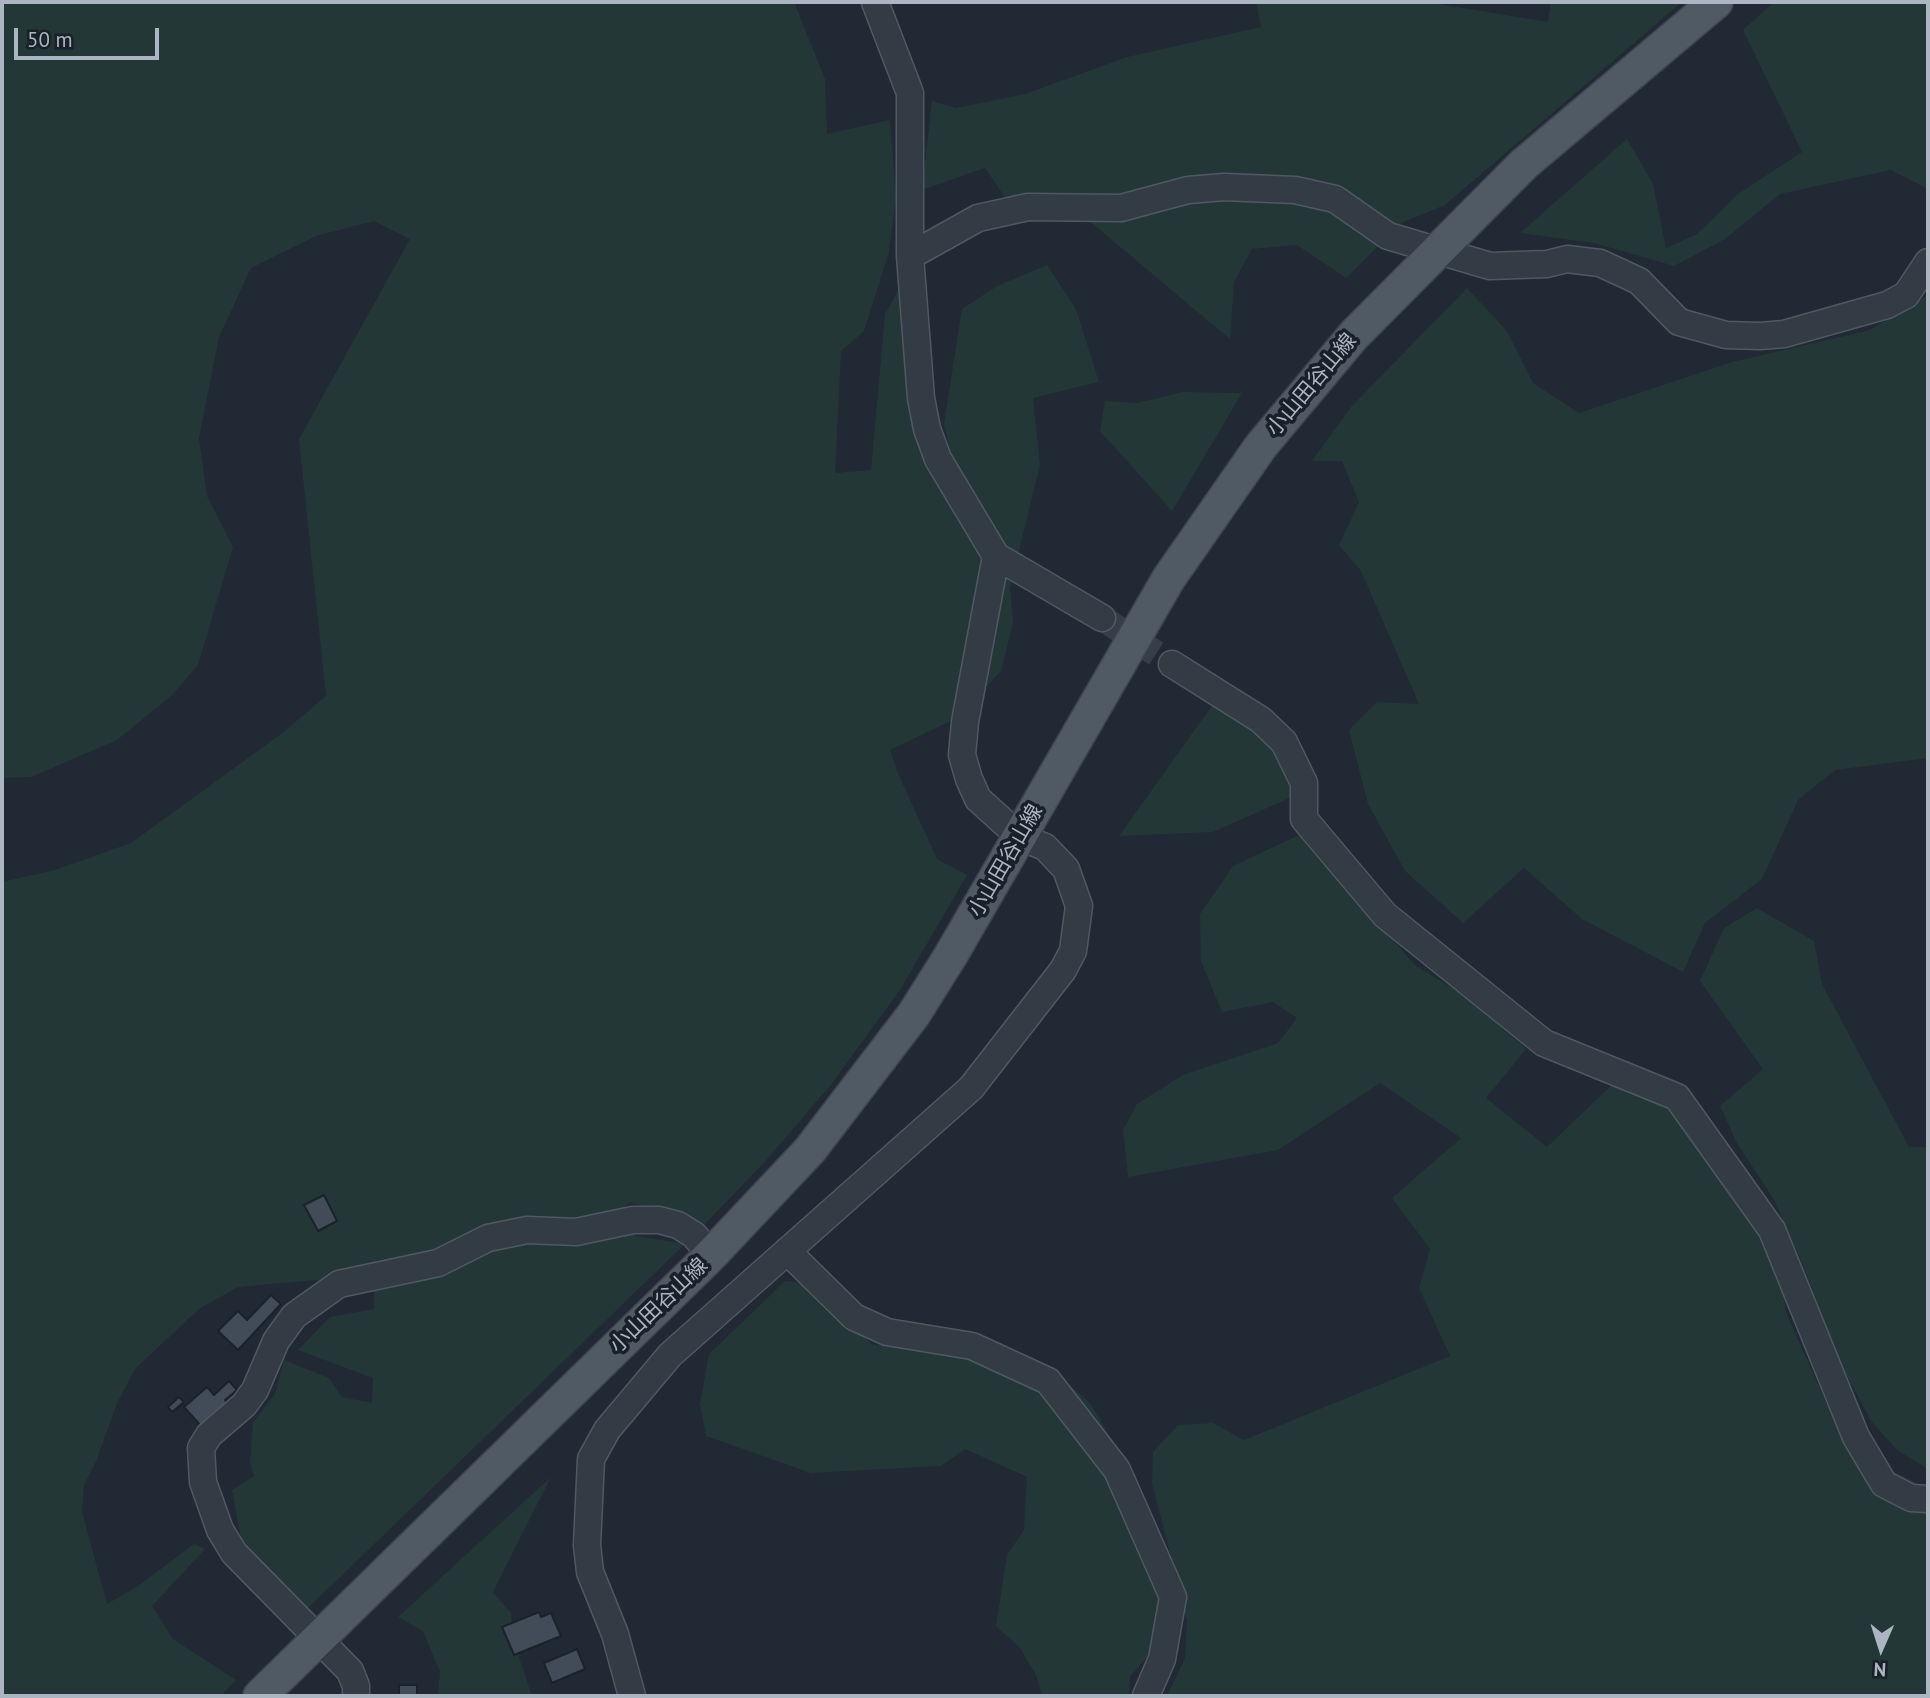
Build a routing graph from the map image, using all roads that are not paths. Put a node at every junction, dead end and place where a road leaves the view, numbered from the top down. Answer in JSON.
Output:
{"nodes":[{"id":1,"x":875,"y":2,"type":"edge"},
{"id":2,"x":1716,"y":2,"type":"edge"},
{"id":3,"x":1438,"y":250,"type":"junction"},
{"id":4,"x":910,"y":256,"type":"junction"},
{"id":5,"x":1928,"y":262,"type":"edge"},
{"id":6,"x":996,"y":556,"type":"junction"},
{"id":7,"x":1102,"y":618,"type":"tunnel mouth"},
{"id":8,"x":1172,"y":664,"type":"tunnel mouth"},
{"id":9,"x":1020,"y":837,"type":"junction"},
{"id":10,"x":787,"y":1251,"type":"junction"},
{"id":11,"x":712,"y":1255,"type":"junction"},
{"id":12,"x":1928,"y":1499,"type":"edge"},
{"id":13,"x":316,"y":1639,"type":"junction"},
{"id":14,"x":260,"y":1696,"type":"edge"},
{"id":15,"x":356,"y":1696,"type":"edge"},
{"id":16,"x":632,"y":1696,"type":"edge"},
{"id":17,"x":1146,"y":1696,"type":"edge"}],
"edges":[{"from":1,"to":4,"type":"street"},
{"from":2,"to":3,"type":"main road","name":"小山田谷山線"},
{"from":3,"to":4,"type":"street"},
{"from":3,"to":5,"type":"street"},
{"from":3,"to":9,"type":"main road","name":"小山田谷山線"},
{"from":4,"to":6,"type":"street"},
{"from":6,"to":7,"type":"street"},
{"from":6,"to":9,"type":"street"},
{"from":8,"to":12,"type":"street"},
{"from":9,"to":10,"type":"street"},
{"from":9,"to":11,"type":"main road","name":"小山田谷山線"},
{"from":10,"to":16,"type":"street"},
{"from":10,"to":17,"type":"street"},
{"from":11,"to":13,"type":"main road","name":"小山田谷山線"},
{"from":11,"to":13,"type":"street"},
{"from":13,"to":14,"type":"main road","name":"小山田谷山線"},
{"from":13,"to":15,"type":"street"}]}
